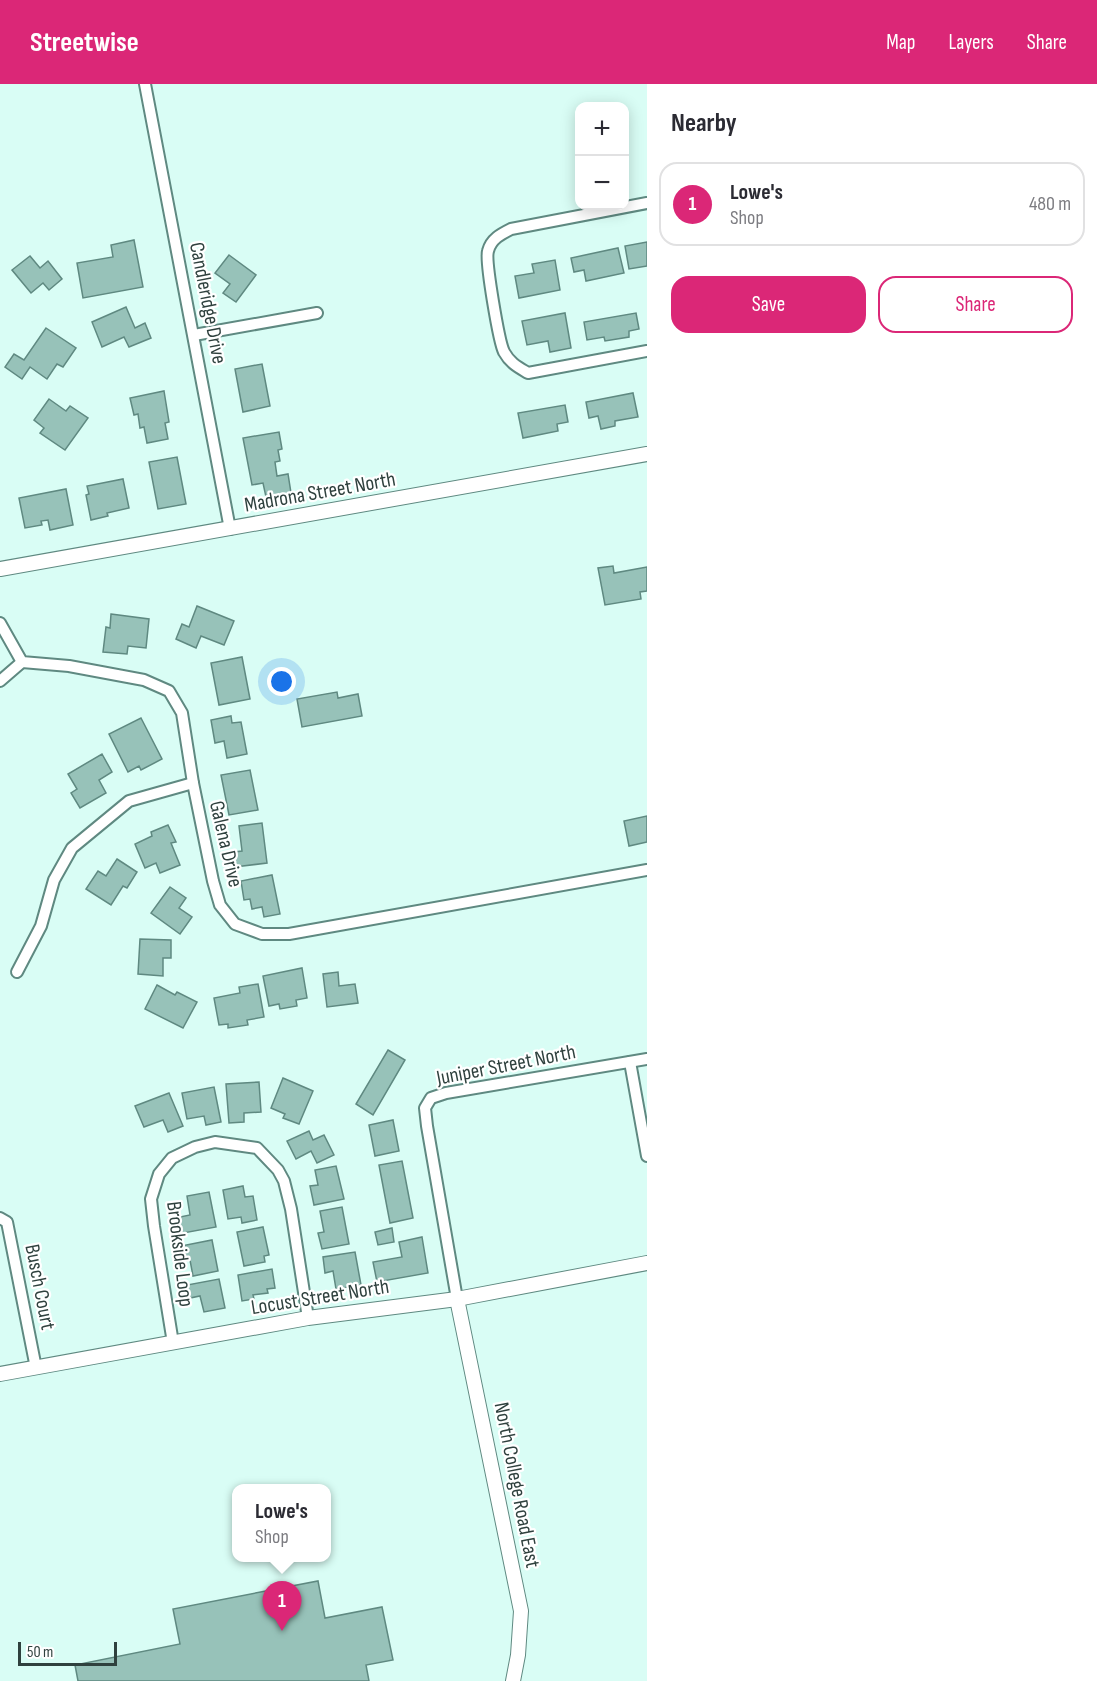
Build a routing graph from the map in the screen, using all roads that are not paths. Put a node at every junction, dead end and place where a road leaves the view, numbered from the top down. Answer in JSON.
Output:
{"nodes":[{"id":1,"x":145,"y":84,"type":"edge"},
{"id":2,"x":647,"y":203,"type":"edge"},
{"id":3,"x":317,"y":313,"type":"dead end"},
{"id":4,"x":194,"y":335,"type":"junction"},
{"id":5,"x":647,"y":351,"type":"edge"},
{"id":6,"x":647,"y":454,"type":"edge"},
{"id":7,"x":230,"y":529,"type":"junction"},
{"id":8,"x":0,"y":569,"type":"edge"},
{"id":9,"x":0,"y":623,"type":"edge"},
{"id":10,"x":22,"y":662,"type":"junction"},
{"id":11,"x":0,"y":681,"type":"edge"},
{"id":12,"x":193,"y":783,"type":"junction"},
{"id":13,"x":647,"y":870,"type":"edge"},
{"id":14,"x":17,"y":972,"type":"dead end"},
{"id":15,"x":647,"y":1059,"type":"edge"},
{"id":16,"x":630,"y":1062,"type":"junction"},
{"id":17,"x":647,"y":1156,"type":"edge"},
{"id":18,"x":0,"y":1218,"type":"edge"},
{"id":19,"x":647,"y":1263,"type":"edge"},
{"id":20,"x":457,"y":1299,"type":"junction"},
{"id":21,"x":308,"y":1318,"type":"junction"},
{"id":22,"x":173,"y":1343,"type":"junction"},
{"id":23,"x":36,"y":1368,"type":"junction"},
{"id":24,"x":0,"y":1374,"type":"edge"},
{"id":25,"x":513,"y":1681,"type":"edge"}],
"edges":[{"from":1,"to":4,"type":"street","name":"Candleridge Drive"},
{"from":2,"to":5,"type":"street"},
{"from":3,"to":4,"type":"street"},
{"from":4,"to":7,"type":"street","name":"Candleridge Drive"},
{"from":6,"to":7,"type":"street","name":"Madrona Street North"},
{"from":7,"to":8,"type":"street","name":"Madrona Street North"},
{"from":9,"to":10,"type":"street"},
{"from":10,"to":11,"type":"street"},
{"from":10,"to":12,"type":"street","name":"Galena Drive"},
{"from":12,"to":13,"type":"street","name":"Galena Drive"},
{"from":12,"to":14,"type":"street"},
{"from":15,"to":16,"type":"street","name":"Juniper Street North"},
{"from":16,"to":17,"type":"street"},
{"from":16,"to":20,"type":"street","name":"Juniper Street North"},
{"from":18,"to":23,"type":"street","name":"Busch Court"},
{"from":19,"to":20,"type":"street","name":"Locust Street North"},
{"from":20,"to":21,"type":"street","name":"Locust Street North"},
{"from":20,"to":25,"type":"street","name":"North College Road East"},
{"from":21,"to":22,"type":"street","name":"Locust Street North"},
{"from":21,"to":22,"type":"street","name":"Brookside Loop"},
{"from":22,"to":23,"type":"street","name":"Locust Street North"},
{"from":23,"to":24,"type":"street","name":"Locust Street North"}]}
